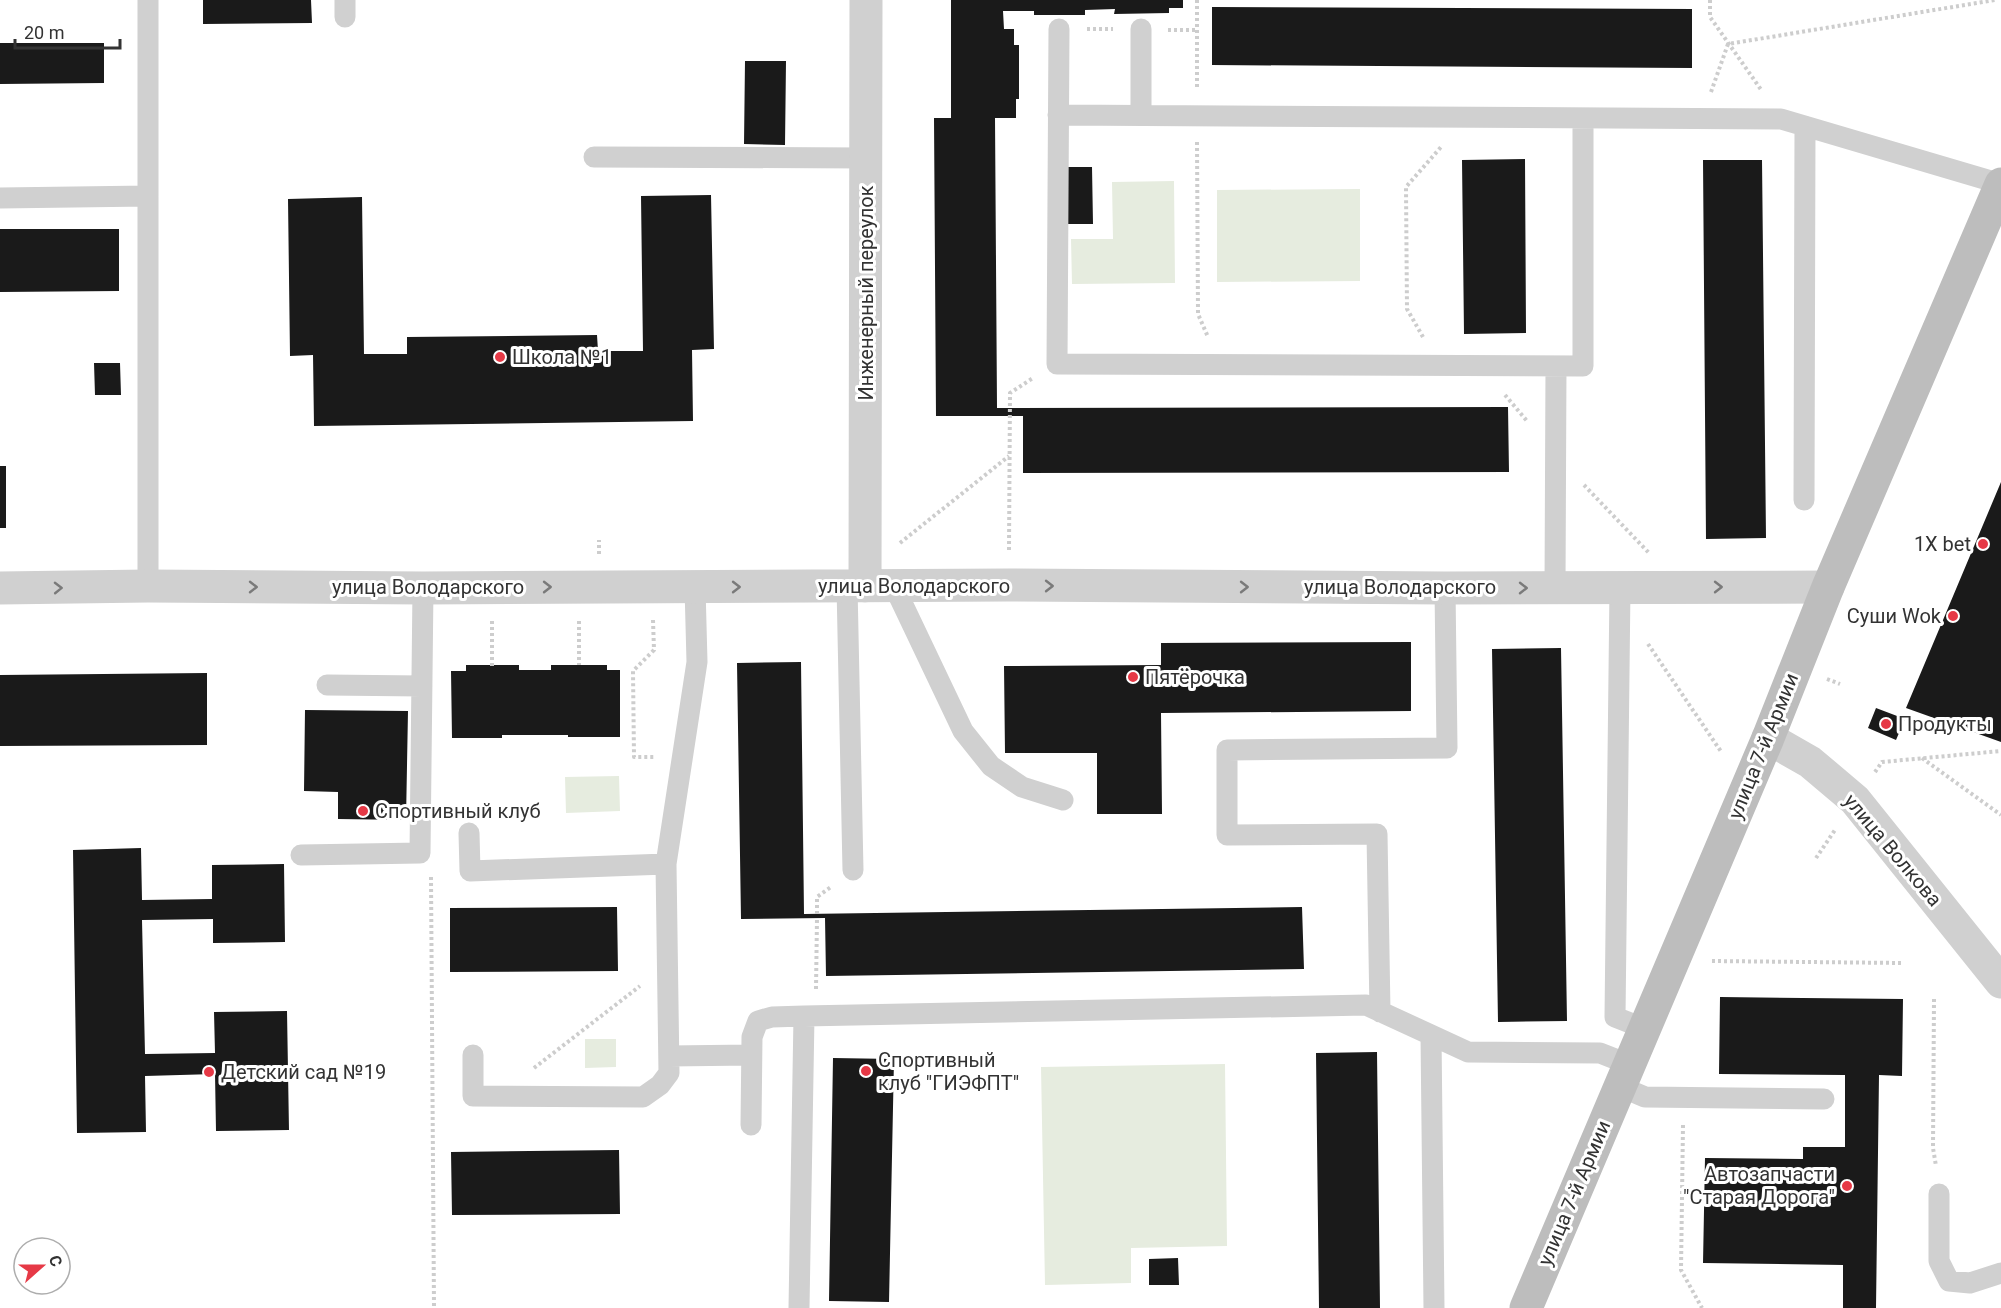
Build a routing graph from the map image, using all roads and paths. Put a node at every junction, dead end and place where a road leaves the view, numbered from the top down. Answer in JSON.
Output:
{"nodes":[{"id":1,"x":147,"y":0,"type":"edge"},
{"id":2,"x":866,"y":0,"type":"edge"},
{"id":3,"x":1197,"y":0,"type":"edge"},
{"id":4,"x":1710,"y":0,"type":"edge"},
{"id":5,"x":1995,"y":0,"type":"edge"},
{"id":6,"x":1059,"y":29,"type":"dead end"},
{"id":7,"x":1141,"y":29,"type":"dead end"},
{"id":8,"x":1728,"y":44,"type":"junction"},
{"id":9,"x":1058,"y":115,"type":"junction"},
{"id":10,"x":1141,"y":115,"type":"junction"},
{"id":11,"x":1197,"y":116,"type":"junction"},
{"id":12,"x":1468,"y":117,"type":"junction"},
{"id":13,"x":1583,"y":118,"type":"junction"},
{"id":14,"x":1702,"y":118,"type":"junction"},
{"id":15,"x":1781,"y":118,"type":"junction"},
{"id":16,"x":1805,"y":126,"type":"junction"},
{"id":17,"x":594,"y":157,"type":"dead end"},
{"id":18,"x":866,"y":158,"type":"junction"},
{"id":19,"x":2001,"y":184,"type":"edge"},
{"id":20,"x":148,"y":196,"type":"junction"},
{"id":21,"x":0,"y":198,"type":"edge"},
{"id":22,"x":1057,"y":364,"type":"junction"},
{"id":23,"x":1221,"y":364,"type":"junction"},
{"id":24,"x":1440,"y":365,"type":"junction"},
{"id":25,"x":1480,"y":365,"type":"junction"},
{"id":26,"x":1556,"y":366,"type":"junction"},
{"id":27,"x":1010,"y":455,"type":"junction"},
{"id":28,"x":1556,"y":456,"type":"junction"},
{"id":29,"x":1804,"y":500,"type":"dead end"},
{"id":30,"x":894,"y":549,"type":"dead end"},
{"id":31,"x":1650,"y":554,"type":"dead end"},
{"id":32,"x":1009,"y":585,"type":"junction"},
{"id":33,"x":148,"y":586,"type":"junction"},
{"id":34,"x":868,"y":586,"type":"junction"},
{"id":35,"x":695,"y":587,"type":"junction"},
{"id":36,"x":1620,"y":587,"type":"junction"},
{"id":37,"x":1828,"y":587,"type":"junction"},
{"id":38,"x":0,"y":588,"type":"edge"},
{"id":39,"x":423,"y":588,"type":"junction"},
{"id":40,"x":1445,"y":588,"type":"junction"},
{"id":41,"x":1556,"y":588,"type":"junction"},
{"id":42,"x":653,"y":611,"type":"dead end"},
{"id":43,"x":579,"y":612,"type":"dead end"},
{"id":44,"x":492,"y":614,"type":"dead end"},
{"id":45,"x":1644,"y":637,"type":"dead end"},
{"id":46,"x":579,"y":665,"type":"dead end"},
{"id":47,"x":492,"y":666,"type":"dead end"},
{"id":48,"x":327,"y":685,"type":"dead end"},
{"id":49,"x":422,"y":686,"type":"junction"},
{"id":50,"x":1768,"y":738,"type":"junction"},
{"id":51,"x":2001,"y":751,"type":"edge"},
{"id":52,"x":1722,"y":753,"type":"dead end"},
{"id":53,"x":682,"y":756,"type":"junction"},
{"id":54,"x":1922,"y":758,"type":"junction"},
{"id":55,"x":1882,"y":762,"type":"dead end"},
{"id":56,"x":1063,"y":800,"type":"dead end"},
{"id":57,"x":2001,"y":815,"type":"edge"},
{"id":58,"x":469,"y":833,"type":"dead end"},
{"id":59,"x":301,"y":855,"type":"dead end"},
{"id":60,"x":666,"y":864,"type":"junction"},
{"id":61,"x":853,"y":870,"type":"dead end"},
{"id":62,"x":431,"y":872,"type":"dead end"},
{"id":63,"x":817,"y":918,"type":"dead end"},
{"id":64,"x":1708,"y":961,"type":"dead end"},
{"id":65,"x":1903,"y":963,"type":"dead end"},
{"id":66,"x":668,"y":965,"type":"junction"},
{"id":67,"x":2001,"y":982,"type":"edge"},
{"id":68,"x":1934,"y":999,"type":"dead end"},
{"id":69,"x":1380,"y":1012,"type":"junction"},
{"id":70,"x":810,"y":1016,"type":"junction"},
{"id":71,"x":1643,"y":1028,"type":"junction"},
{"id":72,"x":1431,"y":1035,"type":"junction"},
{"id":73,"x":473,"y":1055,"type":"dead end"},
{"id":74,"x":751,"y":1055,"type":"junction"},
{"id":75,"x":669,"y":1056,"type":"junction"},
{"id":76,"x":1623,"y":1075,"type":"junction"},
{"id":77,"x":498,"y":1096,"type":"junction"},
{"id":78,"x":1683,"y":1097,"type":"junction"},
{"id":79,"x":1824,"y":1099,"type":"dead end"},
{"id":80,"x":751,"y":1125,"type":"dead end"},
{"id":81,"x":1939,"y":1194,"type":"joint"},
{"id":82,"x":2001,"y":1273,"type":"edge"},
{"id":83,"x":434,"y":1308,"type":"edge"},
{"id":84,"x":799,"y":1308,"type":"edge"},
{"id":85,"x":1434,"y":1308,"type":"edge"},
{"id":86,"x":1526,"y":1308,"type":"edge"},
{"id":87,"x":1702,"y":1308,"type":"edge"}],
"edges":[{"from":1,"to":20,"type":"lane"},
{"from":2,"to":18,"type":"street","name":"Инженерный переулок"},
{"from":3,"to":11,"type":"path"},
{"from":4,"to":8,"type":"path"},
{"from":5,"to":8,"type":"path"},
{"from":6,"to":9,"type":"lane"},
{"from":7,"to":10,"type":"lane"},
{"from":8,"to":14,"type":"path"},
{"from":8,"to":15,"type":"path"},
{"from":9,"to":10,"type":"lane"},
{"from":9,"to":22,"type":"lane"},
{"from":10,"to":11,"type":"lane"},
{"from":11,"to":12,"type":"lane"},
{"from":11,"to":23,"type":"path"},
{"from":12,"to":13,"type":"lane"},
{"from":12,"to":24,"type":"path"},
{"from":13,"to":14,"type":"lane"},
{"from":13,"to":26,"type":"lane"},
{"from":14,"to":15,"type":"lane"},
{"from":15,"to":16,"type":"lane"},
{"from":16,"to":19,"type":"lane"},
{"from":16,"to":29,"type":"lane"},
{"from":17,"to":18,"type":"lane"},
{"from":18,"to":34,"type":"street","name":"Инженерный переулок"},
{"from":19,"to":37,"type":"street","name":"улица 7-й Армии"},
{"from":20,"to":21,"type":"lane"},
{"from":20,"to":33,"type":"lane"},
{"from":22,"to":23,"type":"lane"},
{"from":22,"to":27,"type":"path"},
{"from":23,"to":24,"type":"lane"},
{"from":24,"to":25,"type":"lane"},
{"from":25,"to":26,"type":"lane"},
{"from":25,"to":28,"type":"path"},
{"from":26,"to":28,"type":"lane"},
{"from":27,"to":30,"type":"path"},
{"from":27,"to":32,"type":"path"},
{"from":28,"to":31,"type":"path"},
{"from":28,"to":41,"type":"lane"},
{"from":32,"to":34,"type":"street","name":"улица Володарского"},
{"from":32,"to":40,"type":"street","name":"улица Володарского","one_way":true},
{"from":38,"to":33,"type":"street","name":"улица Володарского","one_way":true},
{"from":33,"to":39,"type":"street","name":"улица Володарского","one_way":true},
{"from":35,"to":34,"type":"street","name":"улица Володарского","one_way":true},
{"from":34,"to":56,"type":"lane"},
{"from":34,"to":61,"type":"lane"},
{"from":39,"to":35,"type":"street","name":"улица Володарского","one_way":true},
{"from":35,"to":53,"type":"lane"},
{"from":36,"to":37,"type":"street","name":"улица Володарского","one_way":true},
{"from":36,"to":41,"type":"street","name":"улица Володарского"},
{"from":36,"to":71,"type":"lane"},
{"from":37,"to":50,"type":"street","name":"улица 7-й Армии"},
{"from":39,"to":49,"type":"lane"},
{"from":40,"to":41,"type":"street","name":"улица Володарского","one_way":true},
{"from":40,"to":69,"type":"lane"},
{"from":42,"to":53,"type":"path"},
{"from":43,"to":46,"type":"path"},
{"from":44,"to":47,"type":"path"},
{"from":45,"to":52,"type":"path"},
{"from":48,"to":49,"type":"lane"},
{"from":49,"to":59,"type":"lane"},
{"from":50,"to":67,"type":"street","name":"улица Волкова"},
{"from":50,"to":71,"type":"street","name":"улица 7-й Армии"},
{"from":51,"to":54,"type":"path"},
{"from":53,"to":60,"type":"lane"},
{"from":54,"to":55,"type":"path"},
{"from":54,"to":57,"type":"path"},
{"from":58,"to":60,"type":"lane"},
{"from":60,"to":66,"type":"lane"},
{"from":62,"to":83,"type":"path"},
{"from":63,"to":70,"type":"path"},
{"from":64,"to":65,"type":"path"},
{"from":66,"to":75,"type":"lane"},
{"from":66,"to":77,"type":"path"},
{"from":68,"to":81,"type":"path"},
{"from":69,"to":70,"type":"lane"},
{"from":69,"to":72,"type":"lane"},
{"from":70,"to":74,"type":"lane"},
{"from":70,"to":84,"type":"lane"},
{"from":71,"to":76,"type":"street","name":"улица 7-й Армии"},
{"from":72,"to":76,"type":"lane"},
{"from":72,"to":85,"type":"lane"},
{"from":73,"to":77,"type":"lane"},
{"from":74,"to":75,"type":"lane"},
{"from":74,"to":80,"type":"lane"},
{"from":75,"to":77,"type":"lane"},
{"from":76,"to":78,"type":"lane"},
{"from":76,"to":86,"type":"street","name":"улица 7-й Армии"},
{"from":78,"to":79,"type":"lane"},
{"from":78,"to":87,"type":"path"},
{"from":81,"to":82,"type":"lane"}]}
